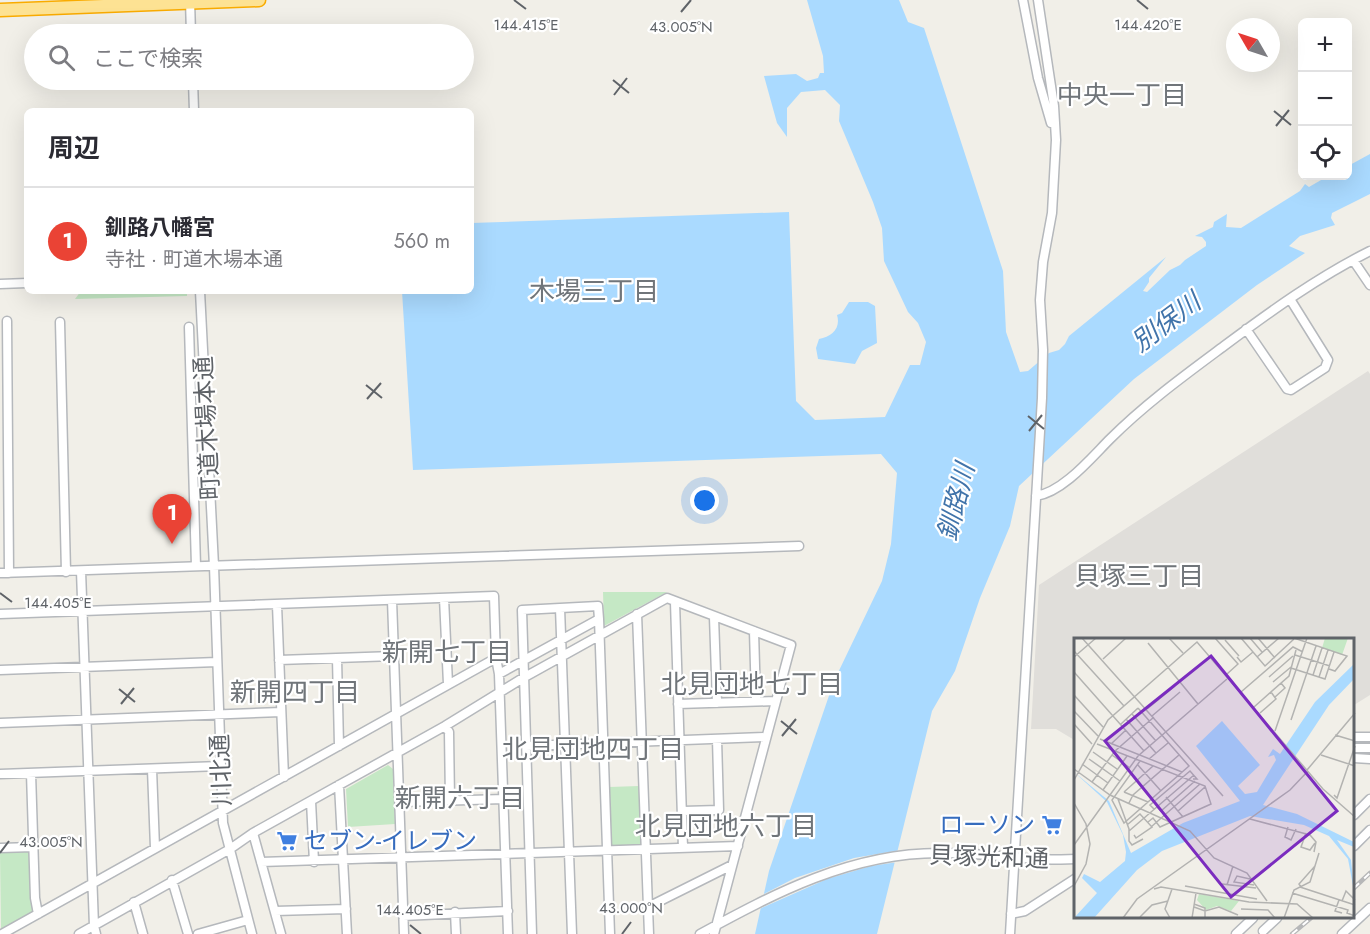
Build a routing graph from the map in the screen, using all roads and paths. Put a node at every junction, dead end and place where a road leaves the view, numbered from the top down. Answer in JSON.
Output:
{"nodes":[{"id":1,"x":259,"y":0,"type":"edge"},
{"id":2,"x":1023,"y":0,"type":"edge"},
{"id":3,"x":1038,"y":0,"type":"edge"},
{"id":4,"x":190,"y":2,"type":"edge"},
{"id":5,"x":0,"y":10,"type":"edge"},
{"id":6,"x":191,"y":24,"type":"edge"},
{"id":7,"x":193,"y":90,"type":"edge"},
{"id":8,"x":194,"y":108,"type":"edge"},
{"id":9,"x":1056,"y":140,"type":"junction"},
{"id":10,"x":1370,"y":251,"type":"edge"},
{"id":11,"x":1353,"y":260,"type":"junction"},
{"id":12,"x":24,"y":283,"type":"edge"},
{"id":13,"x":0,"y":284,"type":"edge"},
{"id":14,"x":1370,"y":285,"type":"edge"},
{"id":15,"x":200,"y":294,"type":"edge"},
{"id":16,"x":1290,"y":299,"type":"junction"},
{"id":17,"x":7,"y":321,"type":"dead end"},
{"id":18,"x":60,"y":322,"type":"dead end"},
{"id":19,"x":189,"y":327,"type":"dead end"},
{"id":20,"x":1246,"y":329,"type":"junction"},
{"id":21,"x":1036,"y":496,"type":"junction"},
{"id":22,"x":799,"y":546,"type":"dead end"},
{"id":23,"x":196,"y":566,"type":"junction"},
{"id":24,"x":214,"y":566,"type":"junction"},
{"id":25,"x":81,"y":570,"type":"junction"},
{"id":26,"x":66,"y":572,"type":"junction"},
{"id":27,"x":5,"y":573,"type":"edge"},
{"id":28,"x":444,"y":598,"type":"junction"},
{"id":29,"x":392,"y":600,"type":"junction"},
{"id":30,"x":675,"y":602,"type":"junction"},
{"id":31,"x":277,"y":605,"type":"junction"},
{"id":32,"x":215,"y":607,"type":"junction"},
{"id":33,"x":560,"y":608,"type":"junction"},
{"id":34,"x":82,"y":611,"type":"junction"},
{"id":35,"x":0,"y":614,"type":"edge"},
{"id":36,"x":637,"y":614,"type":"junction"},
{"id":37,"x":714,"y":617,"type":"junction"},
{"id":38,"x":599,"y":619,"type":"junction"},
{"id":39,"x":754,"y":631,"type":"junction"},
{"id":40,"x":600,"y":634,"type":"junction"},
{"id":41,"x":560,"y":639,"type":"junction"},
{"id":42,"x":394,"y":656,"type":"junction"},
{"id":43,"x":562,"y":656,"type":"junction"},
{"id":44,"x":337,"y":658,"type":"junction"},
{"id":45,"x":496,"y":658,"type":"junction"},
{"id":46,"x":279,"y":660,"type":"junction"},
{"id":47,"x":522,"y":660,"type":"junction"},
{"id":48,"x":217,"y":663,"type":"junction"},
{"id":49,"x":84,"y":667,"type":"junction"},
{"id":50,"x":0,"y":670,"type":"edge"},
{"id":51,"x":499,"y":674,"type":"junction"},
{"id":52,"x":524,"y":678,"type":"junction"},
{"id":53,"x":448,"y":684,"type":"junction"},
{"id":54,"x":500,"y":693,"type":"junction"},
{"id":55,"x":756,"y":701,"type":"junction"},
{"id":56,"x":775,"y":701,"type":"junction"},
{"id":57,"x":717,"y":702,"type":"junction"},
{"id":58,"x":678,"y":704,"type":"junction"},
{"id":59,"x":281,"y":712,"type":"junction"},
{"id":60,"x":218,"y":714,"type":"junction"},
{"id":61,"x":396,"y":714,"type":"junction"},
{"id":62,"x":87,"y":719,"type":"junction"},
{"id":63,"x":0,"y":723,"type":"edge"},
{"id":64,"x":445,"y":726,"type":"junction"},
{"id":65,"x":766,"y":737,"type":"junction"},
{"id":66,"x":717,"y":739,"type":"junction"},
{"id":67,"x":679,"y":740,"type":"junction"},
{"id":68,"x":641,"y":741,"type":"junction"},
{"id":69,"x":603,"y":742,"type":"junction"},
{"id":70,"x":565,"y":744,"type":"junction"},
{"id":71,"x":339,"y":746,"type":"junction"},
{"id":72,"x":526,"y":746,"type":"junction"},
{"id":73,"x":398,"y":753,"type":"junction"},
{"id":74,"x":1370,"y":759,"type":"edge"},
{"id":75,"x":1355,"y":760,"type":"edge"},
{"id":76,"x":220,"y":766,"type":"junction"},
{"id":77,"x":152,"y":769,"type":"junction"},
{"id":78,"x":89,"y":771,"type":"junction"},
{"id":79,"x":30,"y":773,"type":"junction"},
{"id":80,"x":0,"y":774,"type":"edge"},
{"id":81,"x":284,"y":777,"type":"junction"},
{"id":82,"x":339,"y":785,"type":"junction"},
{"id":83,"x":504,"y":799,"type":"junction"},
{"id":84,"x":1370,"y":799,"type":"edge"},
{"id":85,"x":311,"y":801,"type":"junction"},
{"id":86,"x":450,"y":801,"type":"junction"},
{"id":87,"x":400,"y":802,"type":"junction"},
{"id":88,"x":683,"y":811,"type":"junction"},
{"id":89,"x":222,"y":812,"type":"junction"},
{"id":90,"x":1355,"y":813,"type":"edge"},
{"id":91,"x":1370,"y":830,"type":"edge"},
{"id":92,"x":253,"y":833,"type":"junction"},
{"id":93,"x":1355,"y":844,"type":"edge"},
{"id":94,"x":738,"y":846,"type":"junction"},
{"id":95,"x":33,"y":847,"type":"junction"},
{"id":96,"x":0,"y":848,"type":"edge"},
{"id":97,"x":155,"y":848,"type":"junction"},
{"id":98,"x":683,"y":848,"type":"junction"},
{"id":99,"x":230,"y":849,"type":"junction"},
{"id":100,"x":646,"y":849,"type":"junction"},
{"id":101,"x":607,"y":851,"type":"junction"},
{"id":102,"x":568,"y":852,"type":"junction"},
{"id":103,"x":506,"y":854,"type":"junction"},
{"id":104,"x":530,"y":854,"type":"junction"},
{"id":105,"x":1014,"y":856,"type":"junction"},
{"id":106,"x":402,"y":858,"type":"junction"},
{"id":107,"x":1074,"y":859,"type":"edge"},
{"id":108,"x":344,"y":861,"type":"junction"},
{"id":109,"x":261,"y":862,"type":"junction"},
{"id":110,"x":314,"y":862,"type":"junction"},
{"id":111,"x":732,"y":866,"type":"junction"},
{"id":112,"x":1074,"y":879,"type":"edge"},
{"id":113,"x":172,"y":880,"type":"junction"},
{"id":114,"x":93,"y":884,"type":"junction"},
{"id":115,"x":134,"y":902,"type":"junction"},
{"id":116,"x":648,"y":907,"type":"junction"},
{"id":117,"x":1370,"y":908,"type":"edge"},
{"id":118,"x":346,"y":909,"type":"junction"},
{"id":119,"x":508,"y":910,"type":"junction"},
{"id":120,"x":275,"y":911,"type":"junction"},
{"id":121,"x":455,"y":912,"type":"junction"},
{"id":122,"x":38,"y":914,"type":"junction"},
{"id":123,"x":1011,"y":914,"type":"junction"},
{"id":124,"x":403,"y":916,"type":"junction"},
{"id":125,"x":1252,"y":919,"type":"edge"},
{"id":126,"x":1276,"y":919,"type":"edge"},
{"id":127,"x":248,"y":920,"type":"junction"},
{"id":128,"x":715,"y":929,"type":"edge"},
{"id":129,"x":95,"y":930,"type":"edge"},
{"id":130,"x":1263,"y":931,"type":"dead end"},
{"id":131,"x":2,"y":934,"type":"edge"},
{"id":132,"x":79,"y":934,"type":"edge"},
{"id":133,"x":143,"y":934,"type":"edge"},
{"id":134,"x":188,"y":934,"type":"edge"},
{"id":135,"x":198,"y":934,"type":"edge"},
{"id":136,"x":252,"y":934,"type":"edge"},
{"id":137,"x":281,"y":934,"type":"edge"},
{"id":138,"x":347,"y":934,"type":"edge"},
{"id":139,"x":404,"y":934,"type":"edge"},
{"id":140,"x":456,"y":934,"type":"edge"},
{"id":141,"x":508,"y":934,"type":"edge"},
{"id":142,"x":532,"y":934,"type":"edge"},
{"id":143,"x":572,"y":934,"type":"edge"},
{"id":144,"x":610,"y":934,"type":"edge"},
{"id":145,"x":649,"y":934,"type":"edge"},
{"id":146,"x":700,"y":934,"type":"edge"},
{"id":147,"x":1010,"y":934,"type":"edge"},
{"id":148,"x":1236,"y":934,"type":"edge"},
{"id":149,"x":1342,"y":934,"type":"edge"}],
"edges":[{"from":1,"to":4,"type":"highway"},
{"from":2,"to":9,"type":"street"},
{"from":3,"to":9,"type":"street"},
{"from":4,"to":5,"type":"highway"},
{"from":4,"to":6,"type":"street"},
{"from":7,"to":8,"type":"street"},
{"from":9,"to":21,"type":"street"},
{"from":10,"to":11,"type":"street"},
{"from":11,"to":14,"type":"street"},
{"from":11,"to":16,"type":"street"},
{"from":12,"to":13,"type":"street"},
{"from":15,"to":24,"type":"street","name":"町道木場本通"},
{"from":16,"to":20,"type":"street"},
{"from":16,"to":20,"type":"street"},
{"from":17,"to":27,"type":"street"},
{"from":18,"to":26,"type":"street"},
{"from":19,"to":23,"type":"street"},
{"from":20,"to":21,"type":"street"},
{"from":21,"to":105,"type":"street"},
{"from":22,"to":24,"type":"street"},
{"from":23,"to":24,"type":"street"},
{"from":23,"to":25,"type":"street"},
{"from":24,"to":32,"type":"street","name":"川北通"},
{"from":25,"to":26,"type":"street"},
{"from":25,"to":34,"type":"street"},
{"from":26,"to":27,"type":"street"},
{"from":28,"to":29,"type":"street"},
{"from":28,"to":45,"type":"street"},
{"from":28,"to":53,"type":"street"},
{"from":29,"to":31,"type":"street"},
{"from":29,"to":42,"type":"street"},
{"from":30,"to":36,"type":"street"},
{"from":30,"to":37,"type":"street"},
{"from":30,"to":58,"type":"street"},
{"from":31,"to":32,"type":"street"},
{"from":31,"to":46,"type":"street"},
{"from":32,"to":34,"type":"street"},
{"from":32,"to":48,"type":"street","name":"川北通"},
{"from":33,"to":38,"type":"street"},
{"from":33,"to":41,"type":"street"},
{"from":33,"to":47,"type":"street"},
{"from":34,"to":35,"type":"street"},
{"from":34,"to":49,"type":"street"},
{"from":36,"to":40,"type":"street"},
{"from":36,"to":68,"type":"street"},
{"from":37,"to":39,"type":"street"},
{"from":37,"to":57,"type":"street"},
{"from":38,"to":40,"type":"street"},
{"from":38,"to":41,"type":"street"},
{"from":39,"to":55,"type":"street"},
{"from":39,"to":56,"type":"street"},
{"from":40,"to":43,"type":"street"},
{"from":40,"to":69,"type":"street"},
{"from":41,"to":43,"type":"street"},
{"from":41,"to":47,"type":"street"},
{"from":42,"to":44,"type":"street"},
{"from":42,"to":61,"type":"street"},
{"from":43,"to":52,"type":"street"},
{"from":43,"to":70,"type":"street"},
{"from":44,"to":46,"type":"street"},
{"from":44,"to":71,"type":"street"},
{"from":45,"to":51,"type":"street"},
{"from":45,"to":53,"type":"street"},
{"from":46,"to":59,"type":"street"},
{"from":47,"to":51,"type":"street"},
{"from":47,"to":52,"type":"street"},
{"from":48,"to":49,"type":"street"},
{"from":48,"to":60,"type":"street","name":"川北通"},
{"from":49,"to":50,"type":"street"},
{"from":49,"to":62,"type":"street"},
{"from":51,"to":54,"type":"street"},
{"from":52,"to":54,"type":"street"},
{"from":52,"to":72,"type":"street"},
{"from":53,"to":61,"type":"street"},
{"from":54,"to":64,"type":"street"},
{"from":54,"to":83,"type":"street"},
{"from":55,"to":56,"type":"street"},
{"from":55,"to":57,"type":"street"},
{"from":56,"to":65,"type":"street"},
{"from":57,"to":58,"type":"street"},
{"from":58,"to":67,"type":"street"},
{"from":59,"to":60,"type":"street"},
{"from":59,"to":81,"type":"street"},
{"from":60,"to":62,"type":"street"},
{"from":60,"to":76,"type":"street","name":"川北通"},
{"from":61,"to":71,"type":"street"},
{"from":61,"to":73,"type":"street"},
{"from":62,"to":63,"type":"street"},
{"from":62,"to":78,"type":"street"},
{"from":64,"to":73,"type":"street"},
{"from":64,"to":86,"type":"street"},
{"from":65,"to":66,"type":"street"},
{"from":65,"to":94,"type":"street"},
{"from":66,"to":67,"type":"street"},
{"from":66,"to":88,"type":"street"},
{"from":67,"to":68,"type":"street"},
{"from":67,"to":88,"type":"street"},
{"from":68,"to":69,"type":"street"},
{"from":68,"to":100,"type":"street"},
{"from":69,"to":70,"type":"street"},
{"from":69,"to":101,"type":"street"},
{"from":70,"to":72,"type":"street"},
{"from":70,"to":102,"type":"street"},
{"from":71,"to":81,"type":"street"},
{"from":72,"to":104,"type":"street"},
{"from":73,"to":82,"type":"street"},
{"from":73,"to":87,"type":"street"},
{"from":74,"to":75,"type":"street"},
{"from":76,"to":77,"type":"street"},
{"from":76,"to":89,"type":"street","name":"川北通"},
{"from":77,"to":78,"type":"street"},
{"from":77,"to":97,"type":"street"},
{"from":78,"to":79,"type":"street"},
{"from":78,"to":114,"type":"street"},
{"from":79,"to":80,"type":"street"},
{"from":79,"to":95,"type":"street"},
{"from":81,"to":89,"type":"street"},
{"from":82,"to":85,"type":"street"},
{"from":82,"to":108,"type":"street"},
{"from":83,"to":86,"type":"street"},
{"from":83,"to":103,"type":"street"},
{"from":84,"to":90,"type":"street"},
{"from":85,"to":92,"type":"street"},
{"from":85,"to":110,"type":"street"},
{"from":86,"to":87,"type":"street"},
{"from":87,"to":106,"type":"street"},
{"from":88,"to":98,"type":"street"},
{"from":89,"to":97,"type":"street"},
{"from":89,"to":99,"type":"street","name":"川北通"},
{"from":91,"to":93,"type":"street"},
{"from":92,"to":99,"type":"street"},
{"from":92,"to":109,"type":"street"},
{"from":94,"to":98,"type":"street"},
{"from":94,"to":111,"type":"street"},
{"from":95,"to":96,"type":"street"},
{"from":95,"to":122,"type":"street"},
{"from":97,"to":114,"type":"street"},
{"from":98,"to":100,"type":"street"},
{"from":99,"to":113,"type":"street"},
{"from":99,"to":127,"type":"street","name":"川北通"},
{"from":100,"to":101,"type":"street"},
{"from":100,"to":116,"type":"street"},
{"from":101,"to":102,"type":"street"},
{"from":101,"to":144,"type":"street"},
{"from":102,"to":104,"type":"street"},
{"from":102,"to":143,"type":"street"},
{"from":103,"to":104,"type":"street"},
{"from":103,"to":106,"type":"street"},
{"from":103,"to":119,"type":"street"},
{"from":104,"to":142,"type":"street"},
{"from":105,"to":107,"type":"street","name":"貝塚光和通"},
{"from":105,"to":123,"type":"street"},
{"from":105,"to":128,"type":"street","name":"貝塚光和通"},
{"from":106,"to":108,"type":"street"},
{"from":106,"to":124,"type":"street"},
{"from":108,"to":110,"type":"street"},
{"from":108,"to":118,"type":"street"},
{"from":109,"to":110,"type":"street"},
{"from":109,"to":120,"type":"street"},
{"from":111,"to":116,"type":"street"},
{"from":111,"to":128,"type":"street"},
{"from":112,"to":123,"type":"street"},
{"from":113,"to":115,"type":"street"},
{"from":113,"to":134,"type":"street"},
{"from":114,"to":122,"type":"street"},
{"from":114,"to":129,"type":"street"},
{"from":115,"to":129,"type":"street"},
{"from":115,"to":133,"type":"street"},
{"from":116,"to":145,"type":"street"},
{"from":117,"to":149,"type":"street"},
{"from":118,"to":120,"type":"street"},
{"from":118,"to":138,"type":"street"},
{"from":119,"to":121,"type":"street"},
{"from":119,"to":141,"type":"street"},
{"from":120,"to":137,"type":"street"},
{"from":121,"to":124,"type":"street"},
{"from":121,"to":140,"type":"street"},
{"from":122,"to":131,"type":"street"},
{"from":123,"to":147,"type":"street"},
{"from":124,"to":139,"type":"street"},
{"from":125,"to":148,"type":"street"},
{"from":126,"to":130,"type":"street"},
{"from":127,"to":135,"type":"street"},
{"from":127,"to":136,"type":"street","name":"川北通"},
{"from":128,"to":146,"type":"street"},
{"from":129,"to":132,"type":"street"}]}
